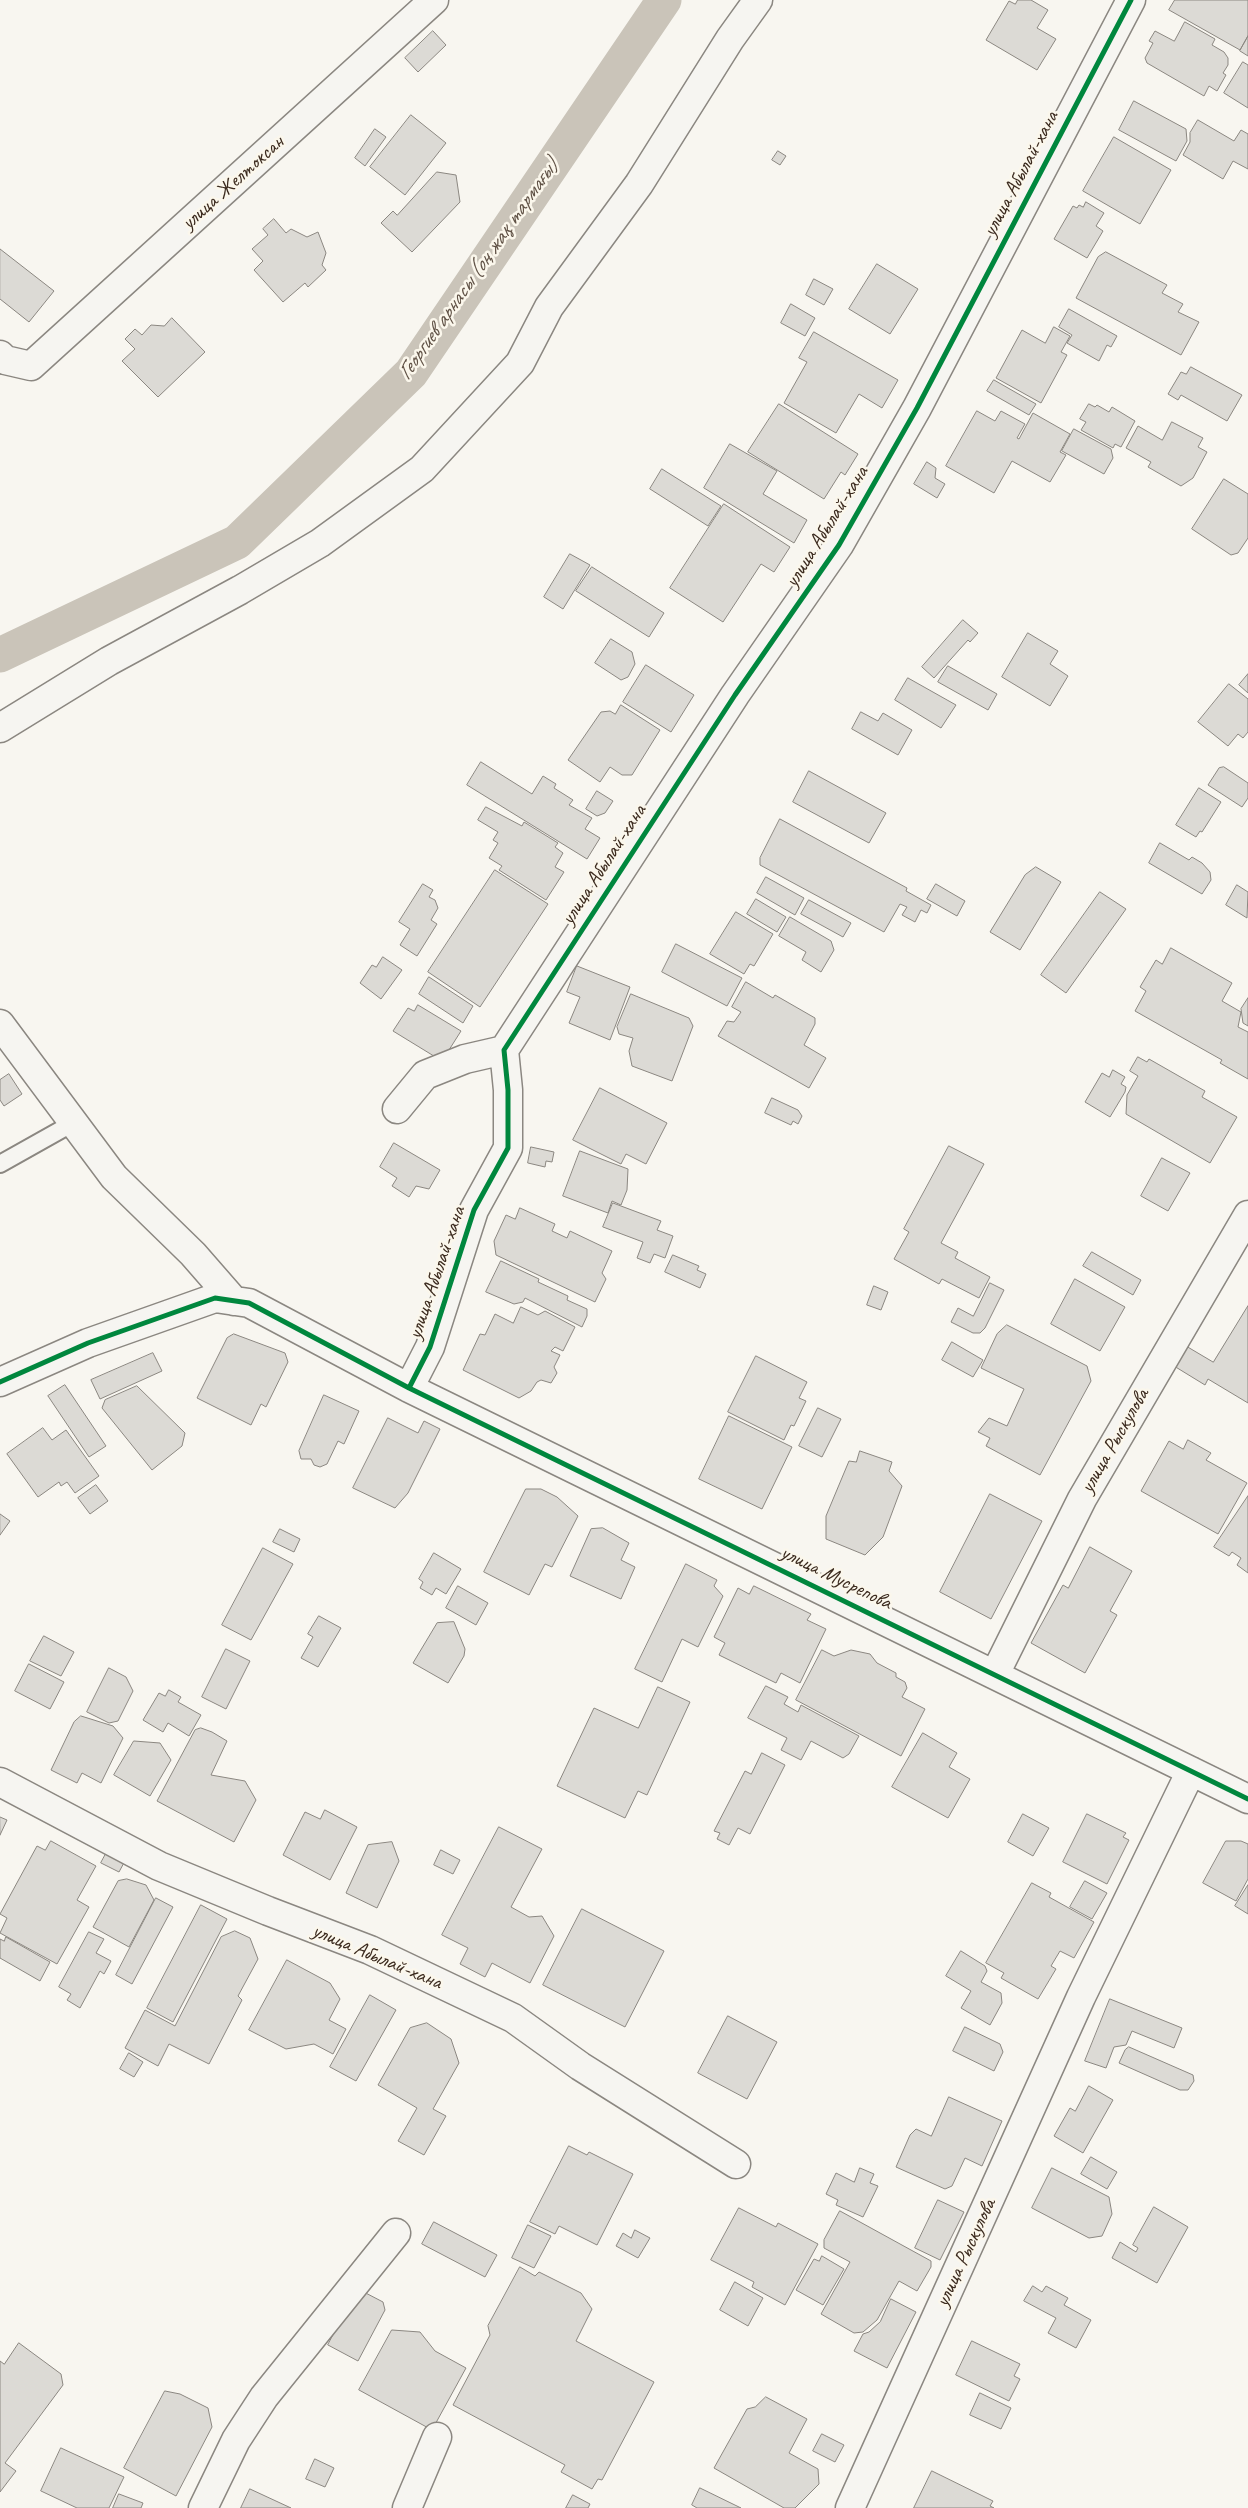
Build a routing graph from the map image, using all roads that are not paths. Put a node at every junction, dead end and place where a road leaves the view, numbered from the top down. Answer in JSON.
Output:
{"nodes":[{"id":1,"x":434,"y":0,"type":"edge"},
{"id":2,"x":758,"y":0,"type":"edge"},
{"id":3,"x":1131,"y":0,"type":"edge"},
{"id":4,"x":0,"y":355,"type":"edge"},
{"id":5,"x":0,"y":728,"type":"edge"},
{"id":6,"x":0,"y":1024,"type":"edge"},
{"id":7,"x":504,"y":1050,"type":"junction"},
{"id":8,"x":397,"y":1109,"type":"dead end"},
{"id":9,"x":73,"y":1123,"type":"junction"},
{"id":10,"x":2,"y":1158,"type":"edge"},
{"id":11,"x":1248,"y":1215,"type":"edge"},
{"id":12,"x":234,"y":1301,"type":"junction"},
{"id":13,"x":0,"y":1382,"type":"edge"},
{"id":14,"x":409,"y":1388,"type":"junction"},
{"id":15,"x":995,"y":1674,"type":"junction"},
{"id":16,"x":1191,"y":1771,"type":"junction"},
{"id":17,"x":0,"y":1782,"type":"edge"},
{"id":18,"x":1248,"y":1799,"type":"edge"},
{"id":19,"x":736,"y":2164,"type":"dead end"},
{"id":20,"x":396,"y":2234,"type":"dead end"},
{"id":21,"x":436,"y":2436,"type":"dead end"},
{"id":22,"x":203,"y":2508,"type":"edge"},
{"id":23,"x":407,"y":2508,"type":"edge"},
{"id":24,"x":850,"y":2508,"type":"edge"}],
"edges":[{"from":1,"to":4,"type":"street","name":"улица Желтоксан"},
{"from":2,"to":5,"type":"street"},
{"from":3,"to":7,"type":"street","name":"улица Абылай-хана"},
{"from":6,"to":9,"type":"street"},
{"from":7,"to":8,"type":"street"},
{"from":7,"to":14,"type":"street","name":"улица Абылай-хана"},
{"from":9,"to":10,"type":"lane"},
{"from":9,"to":12,"type":"street"},
{"from":11,"to":15,"type":"street","name":"улица Рыскулова"},
{"from":12,"to":13,"type":"street"},
{"from":12,"to":14,"type":"street"},
{"from":14,"to":15,"type":"street","name":"улица Мусрепова"},
{"from":15,"to":16,"type":"street","name":"улица Мусрепова"},
{"from":16,"to":18,"type":"street","name":"улица Мусрепова"},
{"from":16,"to":24,"type":"street","name":"улица Рыскулова"},
{"from":17,"to":19,"type":"street","name":"улица Абылай-хана"},
{"from":20,"to":22,"type":"street"},
{"from":21,"to":23,"type":"street"}]}
